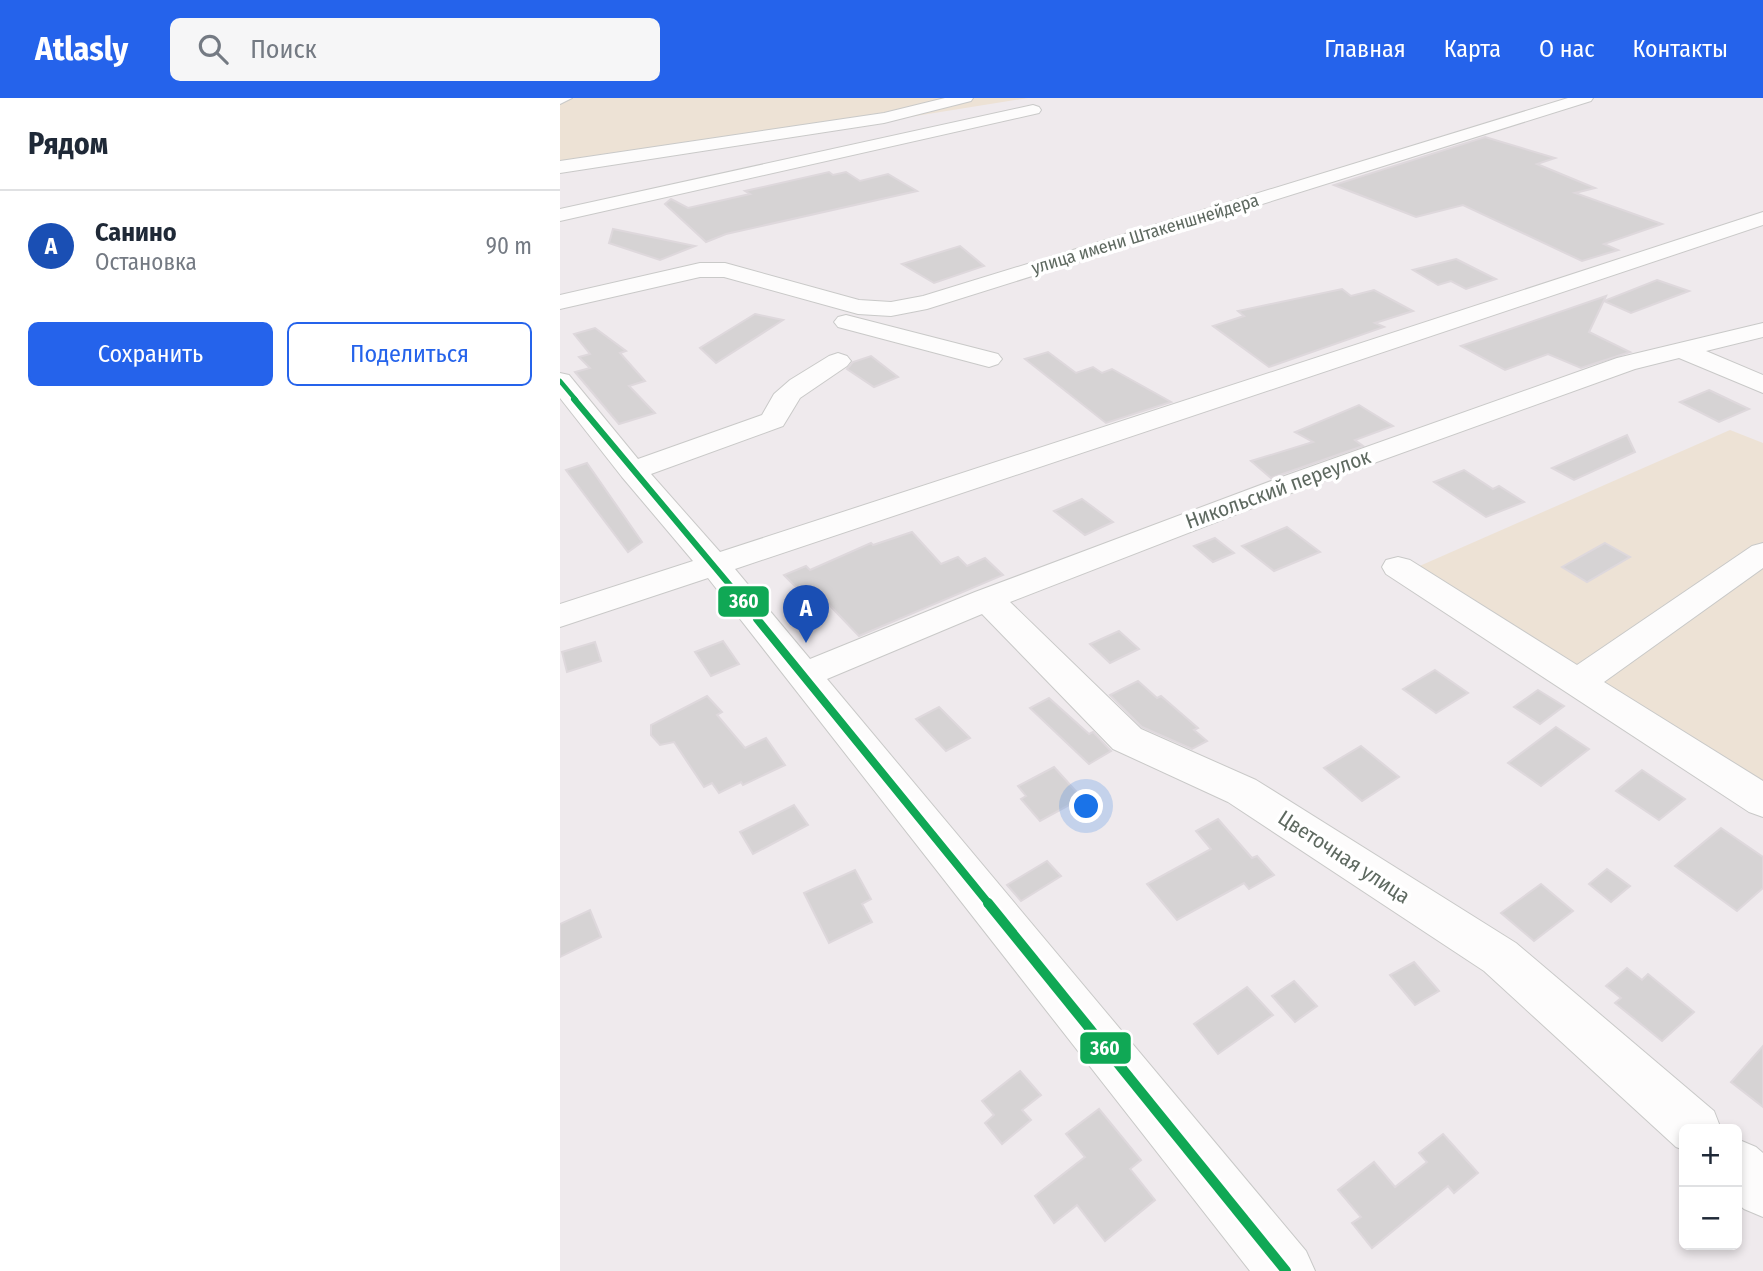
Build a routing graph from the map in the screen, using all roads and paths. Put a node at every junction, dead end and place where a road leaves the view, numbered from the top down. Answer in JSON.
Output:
{"nodes":[{"id":1,"x":965,"y":98,"type":"edge"},
{"id":2,"x":1585,"y":98,"type":"edge"},
{"id":3,"x":1032,"y":110,"type":"dead end"},
{"id":4,"x":560,"y":167,"type":"edge"},
{"id":5,"x":560,"y":215,"type":"edge"},
{"id":6,"x":1763,"y":218,"type":"edge"},
{"id":7,"x":669,"y":277,"type":"junction"},
{"id":8,"x":560,"y":302,"type":"edge"},
{"id":9,"x":1763,"y":330,"type":"edge"},
{"id":10,"x":1685,"y":351,"type":"junction"},
{"id":11,"x":989,"y":359,"type":"dead end"},
{"id":12,"x":838,"y":361,"type":"dead end"},
{"id":13,"x":560,"y":381,"type":"edge"},
{"id":14,"x":1763,"y":385,"type":"edge"},
{"id":15,"x":632,"y":471,"type":"junction"},
{"id":16,"x":1763,"y":553,"type":"edge"},
{"id":17,"x":714,"y":565,"type":"junction"},
{"id":18,"x":1398,"y":567,"type":"dead end"},
{"id":19,"x":987,"y":599,"type":"junction"},
{"id":20,"x":560,"y":616,"type":"edge"},
{"id":21,"x":802,"y":676,"type":"junction"},
{"id":22,"x":1577,"y":683,"type":"junction"},
{"id":23,"x":1763,"y":801,"type":"edge"},
{"id":24,"x":1689,"y":1124,"type":"edge"},
{"id":25,"x":1742,"y":1171,"type":"edge"},
{"id":26,"x":1763,"y":1190,"type":"edge"},
{"id":27,"x":1286,"y":1271,"type":"edge"}],
"edges":[{"from":1,"to":4,"type":"street"},
{"from":2,"to":7,"type":"street","name":"улица имени Штакеншнейдера"},
{"from":3,"to":5,"type":"street"},
{"from":6,"to":17,"type":"street"},
{"from":7,"to":8,"type":"street"},
{"from":7,"to":11,"type":"street"},
{"from":9,"to":10,"type":"street","name":"Никольский переулок"},
{"from":10,"to":14,"type":"street"},
{"from":10,"to":19,"type":"street","name":"Никольский переулок"},
{"from":12,"to":15,"type":"street"},
{"from":13,"to":15,"type":"street"},
{"from":15,"to":17,"type":"street"},
{"from":16,"to":22,"type":"street"},
{"from":17,"to":20,"type":"street"},
{"from":17,"to":21,"type":"street"},
{"from":18,"to":22,"type":"street"},
{"from":19,"to":21,"type":"street","name":"Никольский переулок"},
{"from":19,"to":24,"type":"street","name":"Цветочная улица"},
{"from":21,"to":27,"type":"street"},
{"from":22,"to":23,"type":"street"},
{"from":25,"to":26,"type":"street"}]}
